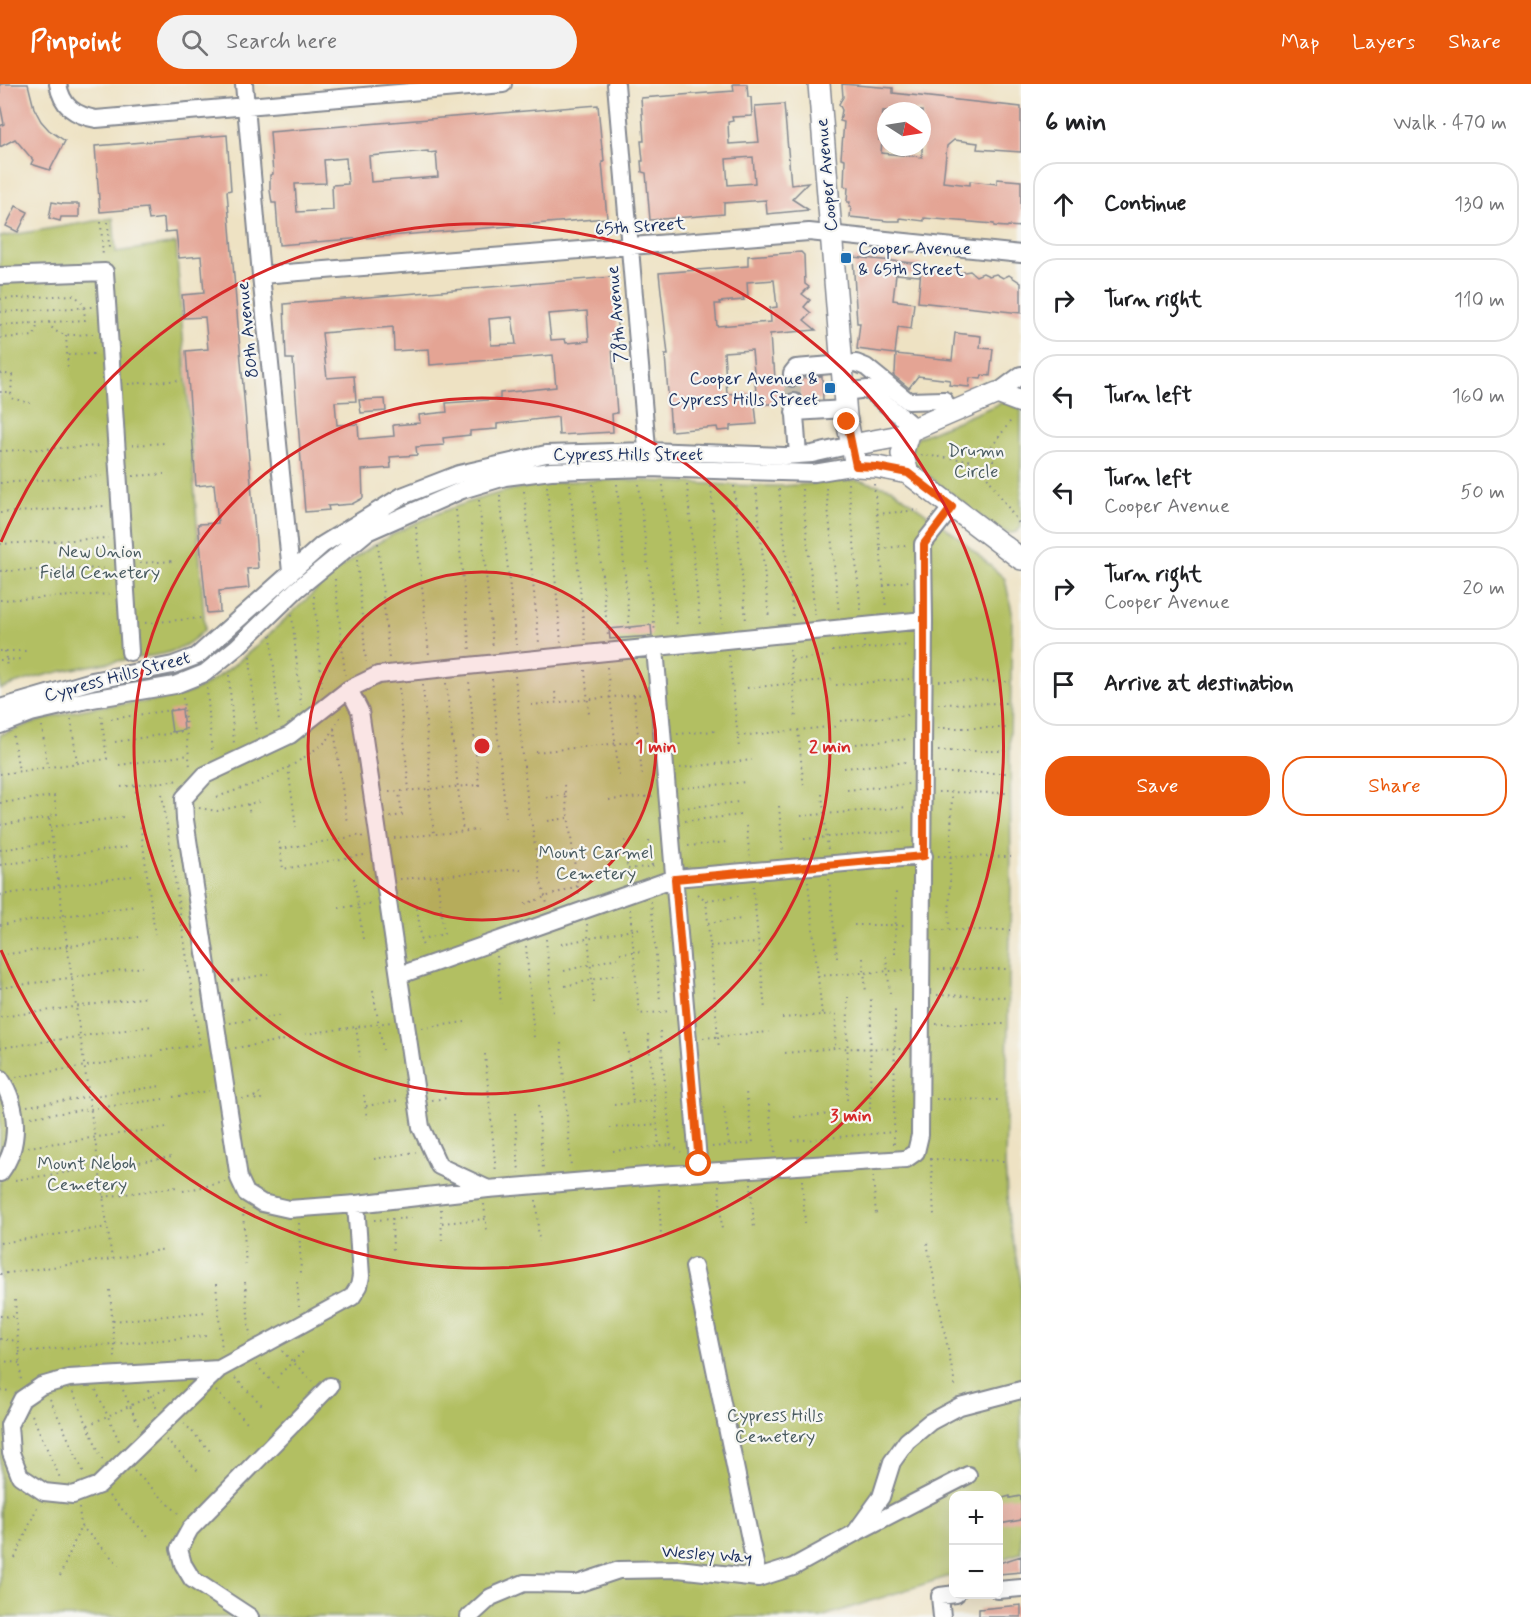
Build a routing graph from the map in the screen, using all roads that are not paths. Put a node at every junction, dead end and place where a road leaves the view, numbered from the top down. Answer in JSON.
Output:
{"nodes":[{"id":1,"x":58,"y":84,"type":"edge"},
{"id":2,"x":244,"y":84,"type":"edge"},
{"id":3,"x":503,"y":84,"type":"edge"},
{"id":4,"x":616,"y":84,"type":"edge"},
{"id":5,"x":819,"y":84,"type":"edge"},
{"id":6,"x":246,"y":105,"type":"junction"},
{"id":7,"x":831,"y":234,"type":"junction"},
{"id":8,"x":630,"y":246,"type":"junction"},
{"id":9,"x":1021,"y":254,"type":"edge"},
{"id":10,"x":261,"y":275,"type":"junction"},
{"id":11,"x":0,"y":276,"type":"edge"},
{"id":12,"x":842,"y":364,"type":"junction"},
{"id":13,"x":878,"y":375,"type":"junction"},
{"id":14,"x":1021,"y":375,"type":"edge"},
{"id":15,"x":792,"y":378,"type":"dead end"},
{"id":16,"x":868,"y":390,"type":"junction"},
{"id":17,"x":997,"y":393,"type":"junction"},
{"id":18,"x":845,"y":400,"type":"junction"},
{"id":19,"x":903,"y":407,"type":"junction"},
{"id":20,"x":1018,"y":408,"type":"edge"},
{"id":21,"x":950,"y":413,"type":"junction"},
{"id":22,"x":913,"y":430,"type":"junction"},
{"id":23,"x":798,"y":455,"type":"junction"},
{"id":24,"x":852,"y":464,"type":"junction"},
{"id":25,"x":645,"y":467,"type":"junction"},
{"id":26,"x":908,"y":473,"type":"junction"},
{"id":27,"x":952,"y":507,"type":"junction"},
{"id":28,"x":1021,"y":559,"type":"edge"},
{"id":29,"x":291,"y":572,"type":"junction"},
{"id":30,"x":924,"y":620,"type":"junction"},
{"id":31,"x":656,"y":648,"type":"junction"},
{"id":32,"x":130,"y":652,"type":"dead end"},
{"id":33,"x":350,"y":692,"type":"junction"},
{"id":34,"x":0,"y":708,"type":"edge"},
{"id":35,"x":7,"y":729,"type":"edge"},
{"id":36,"x":924,"y":856,"type":"junction"},
{"id":37,"x":674,"y":874,"type":"junction"},
{"id":38,"x":400,"y":975,"type":"junction"},
{"id":39,"x":7,"y":1078,"type":"edge"},
{"id":40,"x":698,"y":1161,"type":"junction"},
{"id":41,"x":439,"y":1166,"type":"junction"},
{"id":42,"x":3,"y":1177,"type":"edge"},
{"id":43,"x":490,"y":1189,"type":"junction"},
{"id":44,"x":435,"y":1195,"type":"junction"},
{"id":45,"x":356,"y":1204,"type":"junction"},
{"id":46,"x":694,"y":1267,"type":"dead end"},
{"id":47,"x":221,"y":1367,"type":"junction"},
{"id":48,"x":330,"y":1386,"type":"dead end"},
{"id":49,"x":1021,"y":1390,"type":"edge"},
{"id":50,"x":968,"y":1475,"type":"dead end"},
{"id":51,"x":855,"y":1533,"type":"junction"},
{"id":52,"x":758,"y":1578,"type":"junction"},
{"id":53,"x":1021,"y":1588,"type":"edge"},
{"id":54,"x":1003,"y":1590,"type":"edge"},
{"id":55,"x":948,"y":1595,"type":"edge"},
{"id":56,"x":250,"y":1617,"type":"edge"},
{"id":57,"x":469,"y":1617,"type":"edge"},
{"id":58,"x":942,"y":1617,"type":"edge"}],
"edges":[{"from":1,"to":6,"type":"street"},
{"from":2,"to":6,"type":"street","name":"80th Avenue"},
{"from":3,"to":6,"type":"street"},
{"from":4,"to":8,"type":"street","name":"78th Avenue"},
{"from":5,"to":7,"type":"main road","name":"Cooper Avenue"},
{"from":6,"to":10,"type":"street","name":"80th Avenue"},
{"from":7,"to":8,"type":"street","name":"65th Street"},
{"from":7,"to":9,"type":"street","name":"65th Street"},
{"from":7,"to":12,"type":"main road","name":"Cooper Avenue"},
{"from":8,"to":10,"type":"street","name":"65th Street"},
{"from":8,"to":25,"type":"street","name":"78th Avenue"},
{"from":10,"to":29,"type":"street","name":"80th Avenue"},
{"from":11,"to":32,"type":"street"},
{"from":12,"to":13,"type":"street"},
{"from":12,"to":15,"type":"street"},
{"from":12,"to":18,"type":"main road","name":"Cooper Avenue"},
{"from":13,"to":16,"type":"street"},
{"from":13,"to":19,"type":"street"},
{"from":14,"to":17,"type":"street","name":"Cypress Hills Street"},
{"from":16,"to":18,"type":"street"},
{"from":16,"to":19,"type":"street"},
{"from":17,"to":20,"type":"main road"},
{"from":17,"to":21,"type":"main road","name":"Cypress Hills Street"},
{"from":18,"to":23,"type":"street"},
{"from":18,"to":24,"type":"main road","name":"Cooper Avenue"},
{"from":19,"to":21,"type":"street"},
{"from":19,"to":22,"type":"street"},
{"from":21,"to":22,"type":"main road","name":"Cypress Hills Street"},
{"from":22,"to":24,"type":"main road","name":"Cypress Hills Street"},
{"from":22,"to":26,"type":"main road"},
{"from":23,"to":24,"type":"street","name":"Cypress Hills Street"},
{"from":23,"to":25,"type":"street","name":"Cypress Hills Street"},
{"from":24,"to":25,"type":"street","name":"Cypress Hills Street"},
{"from":24,"to":26,"type":"main road"},
{"from":25,"to":29,"type":"street","name":"Cypress Hills Street"},
{"from":25,"to":35,"type":"street","name":"Cypress Hills Street"},
{"from":26,"to":27,"type":"main road"},
{"from":27,"to":28,"type":"main road"},
{"from":27,"to":30,"type":"street"},
{"from":29,"to":34,"type":"street","name":"Cypress Hills Street"},
{"from":30,"to":31,"type":"street"},
{"from":30,"to":36,"type":"street"},
{"from":31,"to":33,"type":"street"},
{"from":31,"to":37,"type":"street"},
{"from":33,"to":38,"type":"street"},
{"from":33,"to":45,"type":"street"},
{"from":36,"to":37,"type":"street"},
{"from":36,"to":40,"type":"street"},
{"from":37,"to":38,"type":"street"},
{"from":37,"to":40,"type":"street"},
{"from":38,"to":41,"type":"street"},
{"from":39,"to":42,"type":"street"},
{"from":40,"to":43,"type":"street"},
{"from":41,"to":43,"type":"street"},
{"from":41,"to":44,"type":"street"},
{"from":43,"to":44,"type":"street"},
{"from":44,"to":45,"type":"street"},
{"from":45,"to":47,"type":"street"},
{"from":46,"to":52,"type":"street"},
{"from":47,"to":47,"type":"street"},
{"from":48,"to":56,"type":"street"},
{"from":49,"to":51,"type":"street","name":"Wesley Way"},
{"from":50,"to":51,"type":"street"},
{"from":51,"to":52,"type":"street","name":"Wesley Way"},
{"from":52,"to":57,"type":"street","name":"Wesley Way"},
{"from":53,"to":54,"type":"street"},
{"from":55,"to":58,"type":"street"}]}
